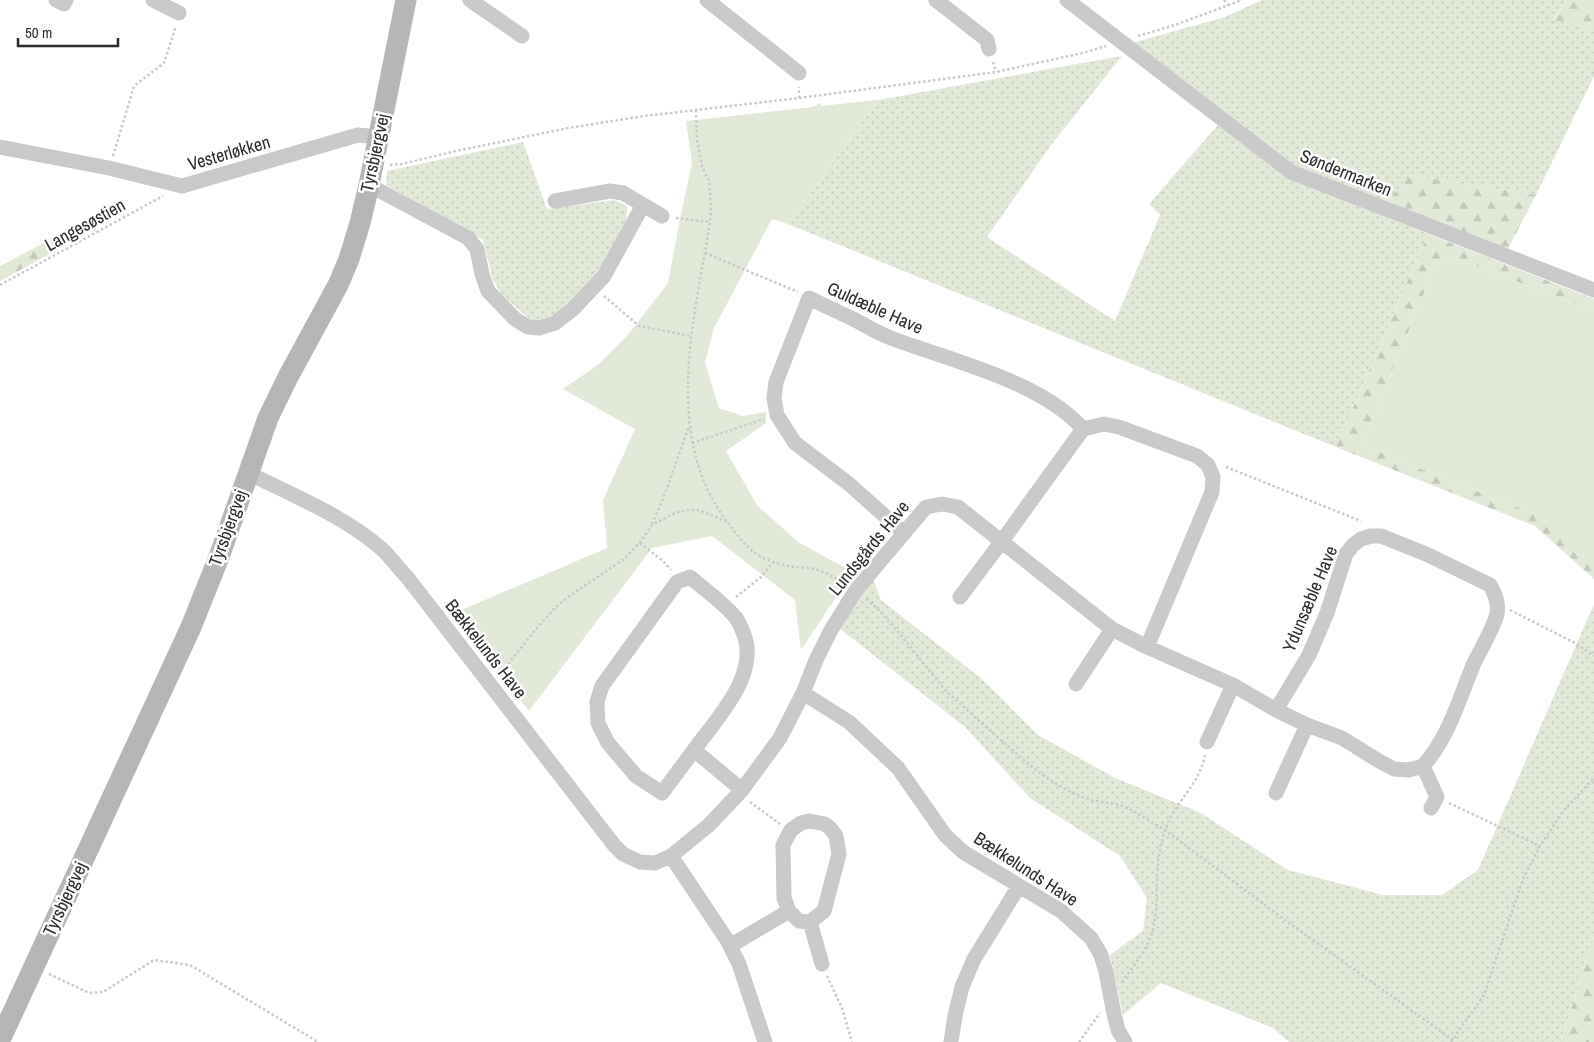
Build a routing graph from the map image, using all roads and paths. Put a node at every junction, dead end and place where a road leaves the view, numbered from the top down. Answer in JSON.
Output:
{"nodes":[{"id":1,"x":56,"y":0,"type":"edge"},
{"id":2,"x":66,"y":0,"type":"edge"},
{"id":3,"x":153,"y":0,"type":"edge"},
{"id":4,"x":406,"y":0,"type":"edge"},
{"id":5,"x":470,"y":0,"type":"edge"},
{"id":6,"x":707,"y":0,"type":"edge"},
{"id":7,"x":936,"y":0,"type":"edge"},
{"id":8,"x":1067,"y":0,"type":"edge"},
{"id":9,"x":1224,"y":0,"type":"edge"},
{"id":10,"x":1242,"y":0,"type":"edge"},
{"id":11,"x":1229,"y":6,"type":"junction"},
{"id":12,"x":179,"y":13,"type":"joint"},
{"id":13,"x":522,"y":36,"type":"dead end"},
{"id":14,"x":1120,"y":42,"type":"junction"},
{"id":15,"x":990,"y":48,"type":"dead end"},
{"id":16,"x":799,"y":73,"type":"dead end"},
{"id":17,"x":696,"y":110,"type":"junction"},
{"id":18,"x":379,"y":137,"type":"junction"},
{"id":19,"x":0,"y":147,"type":"edge"},
{"id":20,"x":402,"y":164,"type":"dead end"},
{"id":21,"x":109,"y":168,"type":"junction"},
{"id":22,"x":369,"y":185,"type":"junction"},
{"id":23,"x":182,"y":186,"type":"junction"},
{"id":24,"x":555,"y":201,"type":"dead end"},
{"id":25,"x":642,"y":205,"type":"junction"},
{"id":26,"x":662,"y":216,"type":"joint"},
{"id":27,"x":710,"y":222,"type":"junction"},
{"id":28,"x":705,"y":253,"type":"junction"},
{"id":29,"x":0,"y":285,"type":"edge"},
{"id":30,"x":594,"y":287,"type":"junction"},
{"id":31,"x":1594,"y":290,"type":"edge"},
{"id":32,"x":808,"y":298,"type":"junction"},
{"id":33,"x":691,"y":336,"type":"junction"},
{"id":34,"x":777,"y":415,"type":"junction"},
{"id":35,"x":689,"y":424,"type":"junction"},
{"id":36,"x":1083,"y":430,"type":"junction"},
{"id":37,"x":692,"y":443,"type":"junction"},
{"id":38,"x":1226,"y":467,"type":"dead end"},
{"id":39,"x":248,"y":472,"type":"junction"},
{"id":40,"x":1361,"y":521,"type":"dead end"},
{"id":41,"x":728,"y":523,"type":"junction"},
{"id":42,"x":652,"y":525,"type":"junction"},
{"id":43,"x":904,"y":533,"type":"junction"},
{"id":44,"x":640,"y":542,"type":"junction"},
{"id":45,"x":1002,"y":542,"type":"junction"},
{"id":46,"x":774,"y":561,"type":"junction"},
{"id":47,"x":681,"y":580,"type":"junction"},
{"id":48,"x":856,"y":590,"type":"junction"},
{"id":49,"x":960,"y":597,"type":"dead end"},
{"id":50,"x":1498,"y":603,"type":"junction"},
{"id":51,"x":725,"y":606,"type":"junction"},
{"id":52,"x":1112,"y":629,"type":"junction"},
{"id":53,"x":1147,"y":647,"type":"junction"},
{"id":54,"x":1594,"y":656,"type":"edge"},
{"id":55,"x":1076,"y":684,"type":"dead end"},
{"id":56,"x":1233,"y":685,"type":"junction"},
{"id":57,"x":491,"y":687,"type":"junction"},
{"id":58,"x":803,"y":693,"type":"junction"},
{"id":59,"x":1276,"y":710,"type":"junction"},
{"id":60,"x":1307,"y":725,"type":"junction"},
{"id":61,"x":1207,"y":742,"type":"joint"},
{"id":62,"x":694,"y":750,"type":"junction"},
{"id":63,"x":1423,"y":766,"type":"junction"},
{"id":64,"x":1594,"y":778,"type":"edge"},
{"id":65,"x":740,"y":792,"type":"junction"},
{"id":66,"x":1276,"y":793,"type":"dead end"},
{"id":67,"x":1434,"y":802,"type":"joint"},
{"id":68,"x":1165,"y":830,"type":"junction"},
{"id":69,"x":790,"y":831,"type":"junction"},
{"id":70,"x":1540,"y":846,"type":"junction"},
{"id":71,"x":671,"y":856,"type":"junction"},
{"id":72,"x":1019,"y":886,"type":"junction"},
{"id":73,"x":789,"y":911,"type":"junction"},
{"id":74,"x":810,"y":922,"type":"junction"},
{"id":75,"x":730,"y":946,"type":"junction"},
{"id":76,"x":822,"y":964,"type":"joint"},
{"id":77,"x":34,"y":968,"type":"junction"},
{"id":78,"x":1111,"y":998,"type":"junction"},
{"id":79,"x":0,"y":1040,"type":"edge"},
{"id":80,"x":1452,"y":1041,"type":"edge"},
{"id":81,"x":318,"y":1042,"type":"edge"},
{"id":82,"x":766,"y":1042,"type":"edge"},
{"id":83,"x":852,"y":1042,"type":"edge"},
{"id":84,"x":951,"y":1042,"type":"edge"},
{"id":85,"x":1079,"y":1042,"type":"edge"},
{"id":86,"x":1125,"y":1042,"type":"edge"}],
"edges":[{"from":1,"to":2,"type":"street"},
{"from":3,"to":12,"type":"street"},
{"from":4,"to":18,"type":"street","name":"Tyrsbjergvej"},
{"from":5,"to":13,"type":"street"},
{"from":6,"to":16,"type":"street"},
{"from":7,"to":15,"type":"street"},
{"from":8,"to":14,"type":"street","name":"Søndermarken"},
{"from":9,"to":11,"type":"path"},
{"from":10,"to":11,"type":"path"},
{"from":11,"to":14,"type":"path"},
{"from":12,"to":21,"type":"path"},
{"from":14,"to":17,"type":"path"},
{"from":14,"to":31,"type":"street","name":"Søndermarken"},
{"from":17,"to":20,"type":"path"},
{"from":17,"to":27,"type":"path"},
{"from":18,"to":22,"type":"street","name":"Tyrsbjergvej"},
{"from":18,"to":23,"type":"street","name":"Vesterløkken"},
{"from":19,"to":21,"type":"street","name":"Vesterløkken"},
{"from":21,"to":23,"type":"street","name":"Vesterløkken"},
{"from":22,"to":30,"type":"street"},
{"from":22,"to":39,"type":"street","name":"Tyrsbjergvej"},
{"from":23,"to":29,"type":"path","name":"Langesøstien"},
{"from":24,"to":25,"type":"street"},
{"from":25,"to":26,"type":"street"},
{"from":25,"to":30,"type":"street"},
{"from":26,"to":27,"type":"path"},
{"from":27,"to":28,"type":"path"},
{"from":28,"to":32,"type":"path"},
{"from":28,"to":33,"type":"path"},
{"from":30,"to":33,"type":"path"},
{"from":32,"to":34,"type":"street","name":"Guldæble Have"},
{"from":32,"to":36,"type":"street","name":"Guldæble Have"},
{"from":33,"to":35,"type":"path"},
{"from":34,"to":37,"type":"path"},
{"from":34,"to":43,"type":"street","name":"Guldæble Have"},
{"from":35,"to":37,"type":"path"},
{"from":35,"to":42,"type":"path"},
{"from":36,"to":45,"type":"street"},
{"from":36,"to":53,"type":"street"},
{"from":37,"to":41,"type":"path"},
{"from":38,"to":40,"type":"path"},
{"from":39,"to":57,"type":"street","name":"Bækkelunds Have"},
{"from":39,"to":77,"type":"street","name":"Tyrsbjergvej"},
{"from":41,"to":42,"type":"path"},
{"from":41,"to":46,"type":"path"},
{"from":42,"to":44,"type":"path"},
{"from":43,"to":45,"type":"street","name":"Lundsgårds Have"},
{"from":43,"to":48,"type":"street","name":"Lundsgårds Have"},
{"from":44,"to":47,"type":"path"},
{"from":44,"to":57,"type":"path"},
{"from":45,"to":49,"type":"street"},
{"from":45,"to":52,"type":"street","name":"Lundsgårds Have"},
{"from":46,"to":48,"type":"path"},
{"from":46,"to":51,"type":"path"},
{"from":47,"to":51,"type":"street"},
{"from":47,"to":62,"type":"street"},
{"from":48,"to":58,"type":"street","name":"Lundsgårds Have"},
{"from":48,"to":68,"type":"path"},
{"from":50,"to":54,"type":"path"},
{"from":50,"to":59,"type":"street","name":"Ydunsæble Have"},
{"from":50,"to":63,"type":"street"},
{"from":51,"to":62,"type":"street"},
{"from":52,"to":53,"type":"street","name":"Lundsgårds Have"},
{"from":52,"to":55,"type":"street"},
{"from":53,"to":56,"type":"street","name":"Lundsgårds Have"},
{"from":56,"to":59,"type":"street","name":"Lundsgårds Have"},
{"from":56,"to":61,"type":"street"},
{"from":57,"to":71,"type":"street","name":"Bækkelunds Have"},
{"from":58,"to":65,"type":"street","name":"Bækkelunds Have"},
{"from":58,"to":72,"type":"street","name":"Bækkelunds Have"},
{"from":59,"to":60,"type":"street","name":"Lundsgårds Have"},
{"from":60,"to":63,"type":"street","name":"Lundsgårds Have"},
{"from":60,"to":66,"type":"street"},
{"from":61,"to":68,"type":"path"},
{"from":62,"to":65,"type":"street"},
{"from":63,"to":67,"type":"street"},
{"from":64,"to":70,"type":"path"},
{"from":65,"to":69,"type":"path"},
{"from":65,"to":71,"type":"street","name":"Bækkelunds Have"},
{"from":67,"to":70,"type":"path"},
{"from":68,"to":78,"type":"path"},
{"from":68,"to":80,"type":"path"},
{"from":69,"to":73,"type":"street"},
{"from":69,"to":74,"type":"street"},
{"from":70,"to":80,"type":"path"},
{"from":71,"to":75,"type":"street"},
{"from":72,"to":78,"type":"street","name":"Bækkelunds Have"},
{"from":72,"to":84,"type":"street"},
{"from":73,"to":74,"type":"street"},
{"from":73,"to":75,"type":"street"},
{"from":74,"to":76,"type":"street"},
{"from":75,"to":82,"type":"street"},
{"from":76,"to":83,"type":"path"},
{"from":77,"to":79,"type":"street","name":"Tyrsbjergvej"},
{"from":77,"to":81,"type":"path"},
{"from":78,"to":85,"type":"path"},
{"from":78,"to":86,"type":"street","name":"Bækkelunds Have"}]}
